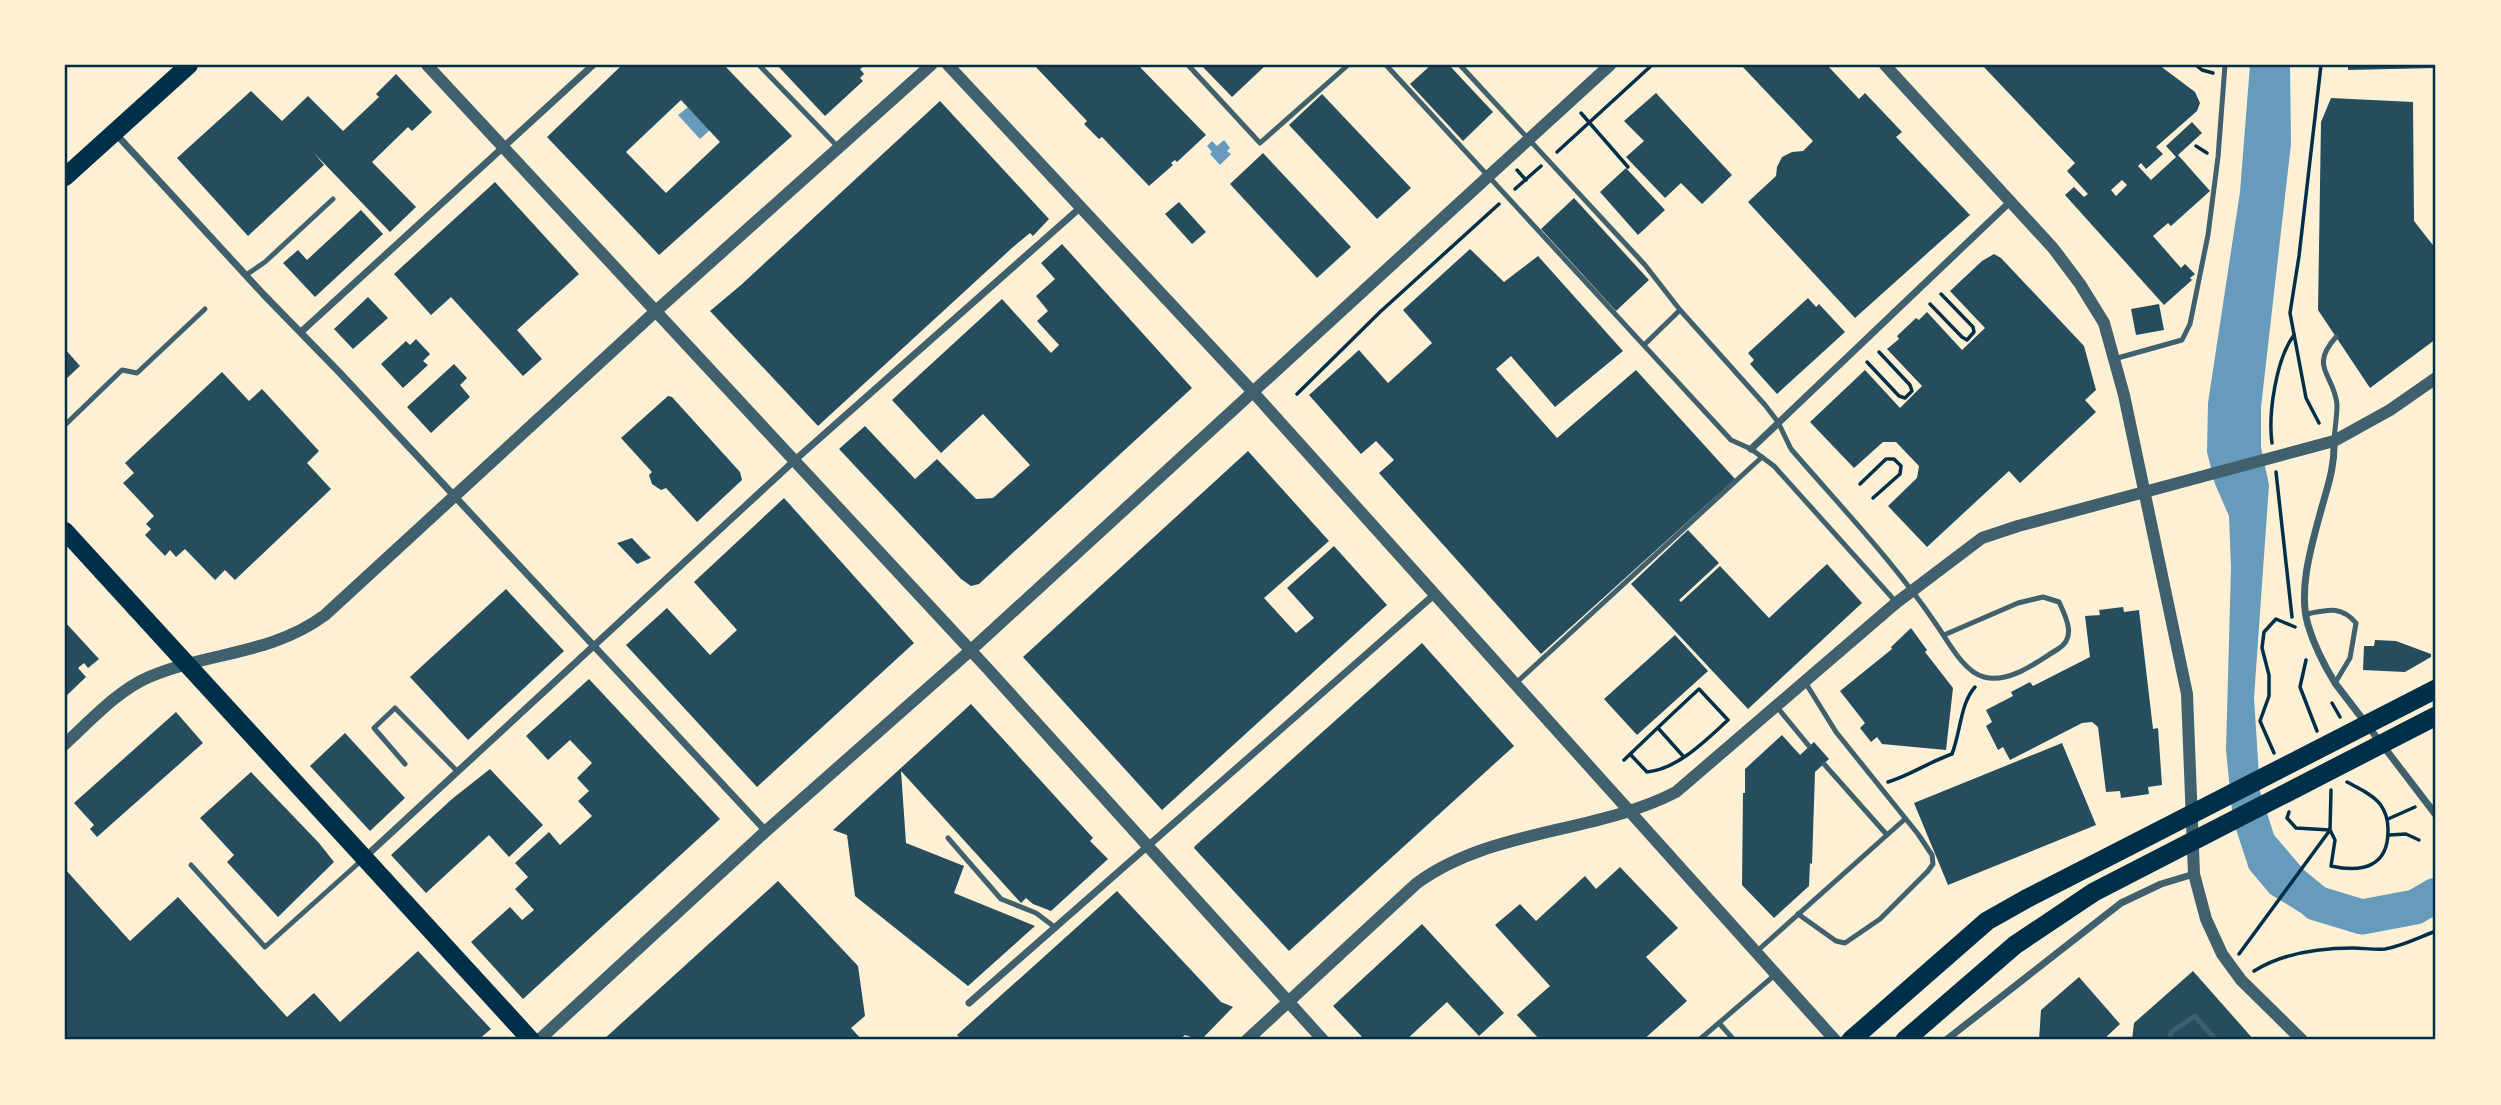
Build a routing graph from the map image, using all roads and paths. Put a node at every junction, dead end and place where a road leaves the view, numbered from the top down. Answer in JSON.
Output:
{"nodes":[{"id":1,"x":189,"y":65,"type":"edge"},
{"id":2,"x":427,"y":65,"type":"edge"},
{"id":3,"x":593,"y":65,"type":"edge"},
{"id":4,"x":759,"y":65,"type":"edge"},
{"id":5,"x":931,"y":65,"type":"edge"},
{"id":6,"x":948,"y":65,"type":"edge"},
{"id":7,"x":1188,"y":65,"type":"edge"},
{"id":8,"x":1348,"y":65,"type":"edge"},
{"id":9,"x":1386,"y":65,"type":"edge"},
{"id":10,"x":1460,"y":65,"type":"edge"},
{"id":11,"x":1610,"y":65,"type":"edge"},
{"id":12,"x":1652,"y":65,"type":"edge"},
{"id":13,"x":1885,"y":65,"type":"edge"},
{"id":14,"x":2196,"y":65,"type":"edge"},
{"id":15,"x":2225,"y":65,"type":"edge"},
{"id":16,"x":2321,"y":65,"type":"edge"},
{"id":17,"x":2223,"y":76,"type":"junction"},
{"id":18,"x":1570,"y":101,"type":"junction"},
{"id":19,"x":1588,"y":122,"type":"junction"},
{"id":20,"x":115,"y":132,"type":"junction"},
{"id":21,"x":1529,"y":139,"type":"junction"},
{"id":22,"x":502,"y":146,"type":"junction"},
{"id":23,"x":839,"y":148,"type":"junction"},
{"id":24,"x":1557,"y":152,"type":"dead end"},
{"id":25,"x":1543,"y":164,"type":"dead end"},
{"id":26,"x":1628,"y":167,"type":"dead end"},
{"id":27,"x":1517,"y":170,"type":"dead end"},
{"id":28,"x":1488,"y":176,"type":"junction"},
{"id":29,"x":65,"y":177,"type":"edge"},
{"id":30,"x":1526,"y":180,"type":"junction"},
{"id":31,"x":1507,"y":197,"type":"junction"},
{"id":32,"x":333,"y":199,"type":"dead end"},
{"id":33,"x":2011,"y":201,"type":"junction"},
{"id":34,"x":1081,"y":207,"type":"junction"},
{"id":35,"x":246,"y":275,"type":"junction"},
{"id":36,"x":1941,"y":293,"type":"dead end"},
{"id":37,"x":1930,"y":304,"type":"dead end"},
{"id":38,"x":205,"y":309,"type":"dead end"},
{"id":39,"x":1680,"y":310,"type":"junction"},
{"id":40,"x":656,"y":311,"type":"junction"},
{"id":41,"x":301,"y":332,"type":"junction"},
{"id":42,"x":2336,"y":337,"type":"dead end"},
{"id":43,"x":1644,"y":345,"type":"junction"},
{"id":44,"x":1878,"y":352,"type":"dead end"},
{"id":45,"x":2114,"y":359,"type":"junction"},
{"id":46,"x":1867,"y":362,"type":"dead end"},
{"id":47,"x":2436,"y":378,"type":"edge"},
{"id":48,"x":1253,"y":392,"type":"junction"},
{"id":49,"x":1297,"y":394,"type":"dead end"},
{"id":50,"x":1778,"y":422,"type":"junction"},
{"id":51,"x":2319,"y":422,"type":"dead end"},
{"id":52,"x":65,"y":425,"type":"edge"},
{"id":53,"x":2334,"y":441,"type":"junction"},
{"id":54,"x":1751,"y":449,"type":"junction"},
{"id":55,"x":1762,"y":457,"type":"junction"},
{"id":56,"x":795,"y":460,"type":"junction"},
{"id":57,"x":1860,"y":484,"type":"dead end"},
{"id":58,"x":2145,"y":491,"type":"junction"},
{"id":59,"x":454,"y":496,"type":"junction"},
{"id":60,"x":1873,"y":498,"type":"dead end"},
{"id":61,"x":65,"y":531,"type":"edge"},
{"id":62,"x":1913,"y":590,"type":"junction"},
{"id":63,"x":1435,"y":594,"type":"junction"},
{"id":64,"x":1896,"y":603,"type":"junction"},
{"id":65,"x":2306,"y":614,"type":"junction"},
{"id":66,"x":2295,"y":626,"type":"dead end"},
{"id":67,"x":1944,"y":635,"type":"junction"},
{"id":68,"x":593,"y":646,"type":"junction"},
{"id":69,"x":971,"y":650,"type":"junction"},
{"id":70,"x":2306,"y":660,"type":"dead end"},
{"id":71,"x":187,"y":664,"type":"junction"},
{"id":72,"x":1983,"y":677,"type":"junction"},
{"id":73,"x":1805,"y":681,"type":"junction"},
{"id":74,"x":2335,"y":683,"type":"junction"},
{"id":75,"x":1515,"y":684,"type":"junction"},
{"id":76,"x":2436,"y":689,"type":"edge"},
{"id":77,"x":1777,"y":707,"type":"junction"},
{"id":78,"x":2436,"y":716,"type":"edge"},
{"id":79,"x":1658,"y":728,"type":"junction"},
{"id":80,"x":2318,"y":733,"type":"dead end"},
{"id":81,"x":65,"y":744,"type":"edge"},
{"id":82,"x":1809,"y":746,"type":"dead end"},
{"id":83,"x":1630,"y":754,"type":"junction"},
{"id":84,"x":1684,"y":757,"type":"junction"},
{"id":85,"x":1624,"y":760,"type":"dead end"},
{"id":86,"x":2278,"y":761,"type":"dead end"},
{"id":87,"x":405,"y":764,"type":"dead end"},
{"id":88,"x":1824,"y":764,"type":"dead end"},
{"id":89,"x":457,"y":771,"type":"junction"},
{"id":90,"x":2344,"y":780,"type":"dead end"},
{"id":91,"x":1878,"y":785,"type":"junction"},
{"id":92,"x":2425,"y":802,"type":"junction"},
{"id":93,"x":2292,"y":803,"type":"dead end"},
{"id":94,"x":1628,"y":810,"type":"junction"},
{"id":95,"x":2436,"y":815,"type":"edge"},
{"id":96,"x":2388,"y":819,"type":"junction"},
{"id":97,"x":1905,"y":820,"type":"junction"},
{"id":98,"x":2330,"y":830,"type":"junction"},
{"id":99,"x":766,"y":831,"type":"junction"},
{"id":100,"x":1887,"y":835,"type":"junction"},
{"id":101,"x":2389,"y":835,"type":"junction"},
{"id":102,"x":948,"y":838,"type":"dead end"},
{"id":103,"x":2419,"y":840,"type":"dead end"},
{"id":104,"x":1149,"y":847,"type":"junction"},
{"id":105,"x":364,"y":858,"type":"junction"},
{"id":106,"x":191,"y":865,"type":"dead end"},
{"id":107,"x":2194,"y":874,"type":"junction"},
{"id":108,"x":1798,"y":914,"type":"junction"},
{"id":109,"x":1056,"y":928,"type":"junction"},
{"id":110,"x":2436,"y":931,"type":"edge"},
{"id":111,"x":1756,"y":952,"type":"junction"},
{"id":112,"x":2231,"y":967,"type":"junction"},
{"id":113,"x":1776,"y":974,"type":"junction"},
{"id":114,"x":2241,"y":980,"type":"junction"},
{"id":115,"x":1289,"y":1002,"type":"junction"},
{"id":116,"x":969,"y":1003,"type":"dead end"},
{"id":117,"x":1719,"y":1023,"type":"junction"},
{"id":118,"x":531,"y":1040,"type":"edge"},
{"id":119,"x":539,"y":1040,"type":"edge"},
{"id":120,"x":1247,"y":1040,"type":"edge"},
{"id":121,"x":1323,"y":1040,"type":"edge"},
{"id":122,"x":1699,"y":1040,"type":"edge"},
{"id":123,"x":1734,"y":1040,"type":"edge"},
{"id":124,"x":1835,"y":1040,"type":"edge"},
{"id":125,"x":1851,"y":1040,"type":"edge"},
{"id":126,"x":1905,"y":1040,"type":"edge"},
{"id":127,"x":1946,"y":1040,"type":"edge"},
{"id":128,"x":2170,"y":1040,"type":"edge"},
{"id":129,"x":2216,"y":1040,"type":"edge"},
{"id":130,"x":2302,"y":1040,"type":"edge"}],
"edges":[{"from":1,"to":20,"type":"main road"},
{"from":2,"to":22,"type":"street"},
{"from":3,"to":22,"type":"street"},
{"from":4,"to":23,"type":"lane"},
{"from":5,"to":23,"type":"street"},
{"from":6,"to":34,"type":"street"},
{"from":7,"to":8,"type":"lane"},
{"from":9,"to":28,"type":"lane"},
{"from":10,"to":21,"type":"lane"},
{"from":11,"to":18,"type":"street"},
{"from":12,"to":19,"type":"path"},
{"from":13,"to":33,"type":"street"},
{"from":14,"to":17,"type":"path"},
{"from":15,"to":17,"type":"lane"},
{"from":16,"to":51,"type":"path"},
{"from":17,"to":45,"type":"lane"},
{"from":18,"to":19,"type":"path"},
{"from":18,"to":21,"type":"street"},
{"from":19,"to":24,"type":"path"},
{"from":19,"to":26,"type":"path"},
{"from":20,"to":29,"type":"main road"},
{"from":20,"to":35,"type":"street"},
{"from":21,"to":28,"type":"street"},
{"from":21,"to":39,"type":"lane"},
{"from":22,"to":40,"type":"street"},
{"from":22,"to":41,"type":"street"},
{"from":23,"to":40,"type":"street"},
{"from":25,"to":30,"type":"path"},
{"from":27,"to":30,"type":"path"},
{"from":28,"to":31,"type":"lane"},
{"from":28,"to":48,"type":"street"},
{"from":30,"to":31,"type":"path"},
{"from":31,"to":43,"type":"lane"},
{"from":31,"to":49,"type":"path"},
{"from":32,"to":35,"type":"lane"},
{"from":33,"to":45,"type":"street"},
{"from":33,"to":50,"type":"street"},
{"from":34,"to":48,"type":"street"},
{"from":34,"to":56,"type":"street"},
{"from":35,"to":41,"type":"street"},
{"from":36,"to":37,"type":"path"},
{"from":38,"to":52,"type":"lane"},
{"from":39,"to":43,"type":"lane"},
{"from":39,"to":50,"type":"lane"},
{"from":40,"to":56,"type":"street"},
{"from":40,"to":59,"type":"street"},
{"from":41,"to":59,"type":"street"},
{"from":42,"to":53,"type":"lane"},
{"from":43,"to":54,"type":"lane"},
{"from":44,"to":46,"type":"path"},
{"from":45,"to":58,"type":"street"},
{"from":47,"to":53,"type":"street"},
{"from":48,"to":63,"type":"street"},
{"from":48,"to":69,"type":"street"},
{"from":50,"to":54,"type":"street"},
{"from":50,"to":62,"type":"lane"},
{"from":53,"to":58,"type":"street"},
{"from":53,"to":65,"type":"street"},
{"from":54,"to":55,"type":"lane"},
{"from":55,"to":64,"type":"lane"},
{"from":55,"to":75,"type":"lane"},
{"from":56,"to":68,"type":"street"},
{"from":56,"to":69,"type":"street"},
{"from":57,"to":60,"type":"path"},
{"from":58,"to":62,"type":"street"},
{"from":58,"to":107,"type":"street"},
{"from":59,"to":68,"type":"street"},
{"from":59,"to":71,"type":"street"},
{"from":61,"to":71,"type":"main road"},
{"from":62,"to":64,"type":"street"},
{"from":62,"to":67,"type":"lane"},
{"from":63,"to":75,"type":"street"},
{"from":63,"to":104,"type":"street"},
{"from":64,"to":73,"type":"street"},
{"from":65,"to":74,"type":"street"},
{"from":65,"to":74,"type":"lane"},
{"from":66,"to":86,"type":"path"},
{"from":67,"to":72,"type":"lane"},
{"from":67,"to":72,"type":"lane"},
{"from":68,"to":89,"type":"street"},
{"from":68,"to":99,"type":"street"},
{"from":69,"to":99,"type":"street"},
{"from":69,"to":104,"type":"street"},
{"from":70,"to":80,"type":"path"},
{"from":71,"to":81,"type":"street"},
{"from":71,"to":105,"type":"main road"},
{"from":72,"to":91,"type":"path"},
{"from":73,"to":77,"type":"street"},
{"from":73,"to":91,"type":"lane"},
{"from":74,"to":92,"type":"street"},
{"from":75,"to":94,"type":"street"},
{"from":76,"to":125,"type":"highway"},
{"from":77,"to":82,"type":"lane"},
{"from":77,"to":94,"type":"street"},
{"from":78,"to":126,"type":"highway"},
{"from":79,"to":83,"type":"path"},
{"from":79,"to":84,"type":"path"},
{"from":79,"to":84,"type":"path"},
{"from":83,"to":84,"type":"path"},
{"from":83,"to":85,"type":"path"},
{"from":87,"to":89,"type":"lane"},
{"from":88,"to":100,"type":"lane"},
{"from":89,"to":105,"type":"street"},
{"from":90,"to":96,"type":"path"},
{"from":91,"to":97,"type":"lane"},
{"from":92,"to":95,"type":"street"},
{"from":92,"to":96,"type":"path"},
{"from":93,"to":98,"type":"path"},
{"from":94,"to":111,"type":"street"},
{"from":94,"to":115,"type":"street"},
{"from":96,"to":101,"type":"path"},
{"from":97,"to":100,"type":"lane"},
{"from":97,"to":108,"type":"lane"},
{"from":98,"to":101,"type":"path"},
{"from":98,"to":112,"type":"path"},
{"from":99,"to":119,"type":"street"},
{"from":100,"to":108,"type":"lane"},
{"from":101,"to":103,"type":"path"},
{"from":102,"to":109,"type":"lane"},
{"from":104,"to":109,"type":"street"},
{"from":104,"to":115,"type":"street"},
{"from":105,"to":106,"type":"lane"},
{"from":105,"to":118,"type":"main road"},
{"from":107,"to":112,"type":"street"},
{"from":107,"to":127,"type":"street"},
{"from":108,"to":111,"type":"lane"},
{"from":109,"to":116,"type":"street"},
{"from":110,"to":114,"type":"path"},
{"from":111,"to":113,"type":"street"},
{"from":112,"to":114,"type":"street"},
{"from":113,"to":117,"type":"lane"},
{"from":113,"to":124,"type":"street"},
{"from":114,"to":130,"type":"street"},
{"from":115,"to":120,"type":"street"},
{"from":115,"to":121,"type":"street"},
{"from":117,"to":122,"type":"lane"},
{"from":117,"to":123,"type":"lane"},
{"from":128,"to":129,"type":"lane"}]}
